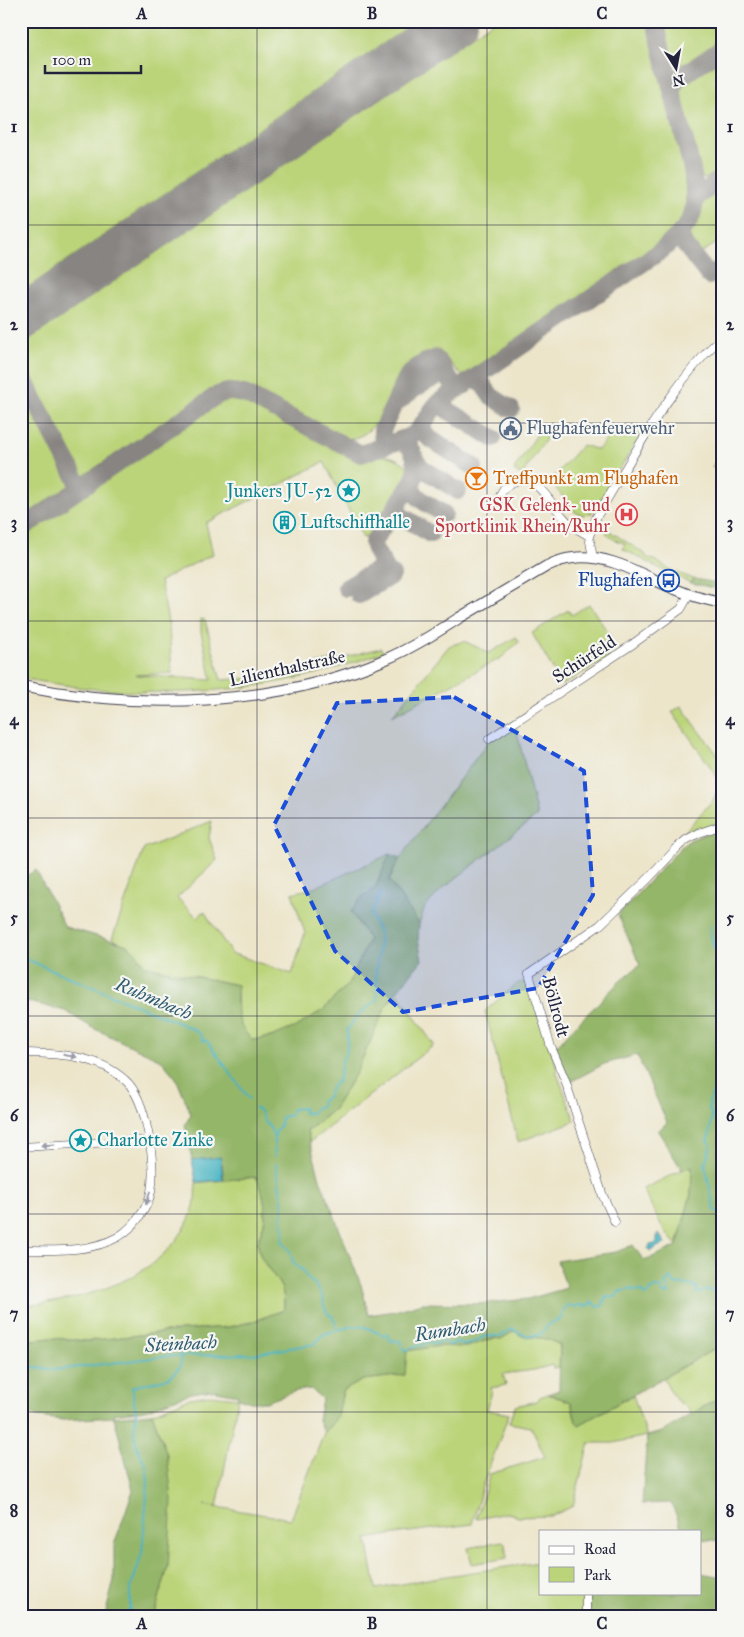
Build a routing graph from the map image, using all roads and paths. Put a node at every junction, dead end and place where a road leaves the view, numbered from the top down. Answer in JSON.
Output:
{"nodes":[{"id":1,"x":723,"y":336,"type":"edge"},
{"id":2,"x":499,"y":500,"type":"dead end"},
{"id":3,"x":589,"y":536,"type":"junction"},
{"id":4,"x":593,"y":558,"type":"junction"},
{"id":5,"x":689,"y":594,"type":"junction"},
{"id":6,"x":723,"y":603,"type":"edge"},
{"id":7,"x":21,"y":686,"type":"edge"},
{"id":8,"x":489,"y":739,"type":"dead end"},
{"id":9,"x":723,"y":825,"type":"edge"},
{"id":10,"x":21,"y":1053,"type":"edge"},
{"id":11,"x":149,"y":1140,"type":"junction"},
{"id":12,"x":21,"y":1147,"type":"edge"},
{"id":13,"x":615,"y":1222,"type":"dead end"},
{"id":14,"x":21,"y":1250,"type":"edge"},
{"id":15,"x":586,"y":1594,"type":"edge"},
{"id":16,"x":586,"y":1616,"type":"edge"}],
"edges":[{"from":1,"to":3,"type":"street"},
{"from":2,"to":3,"type":"street"},
{"from":3,"to":4,"type":"street"},
{"from":4,"to":5,"type":"main road","name":"Lilienthalstraße"},
{"from":4,"to":7,"type":"main road","name":"Lilienthalstraße"},
{"from":5,"to":6,"type":"main road","name":"Lilienthalstraße"},
{"from":5,"to":8,"type":"street","name":"Schürfeld"},
{"from":9,"to":13,"type":"street","name":"Böllrodt"},
{"from":10,"to":11,"type":"street","one_way":true},
{"from":11,"to":12,"type":"street","one_way":true},
{"from":11,"to":14,"type":"street","one_way":true},
{"from":15,"to":16,"type":"street"}]}
